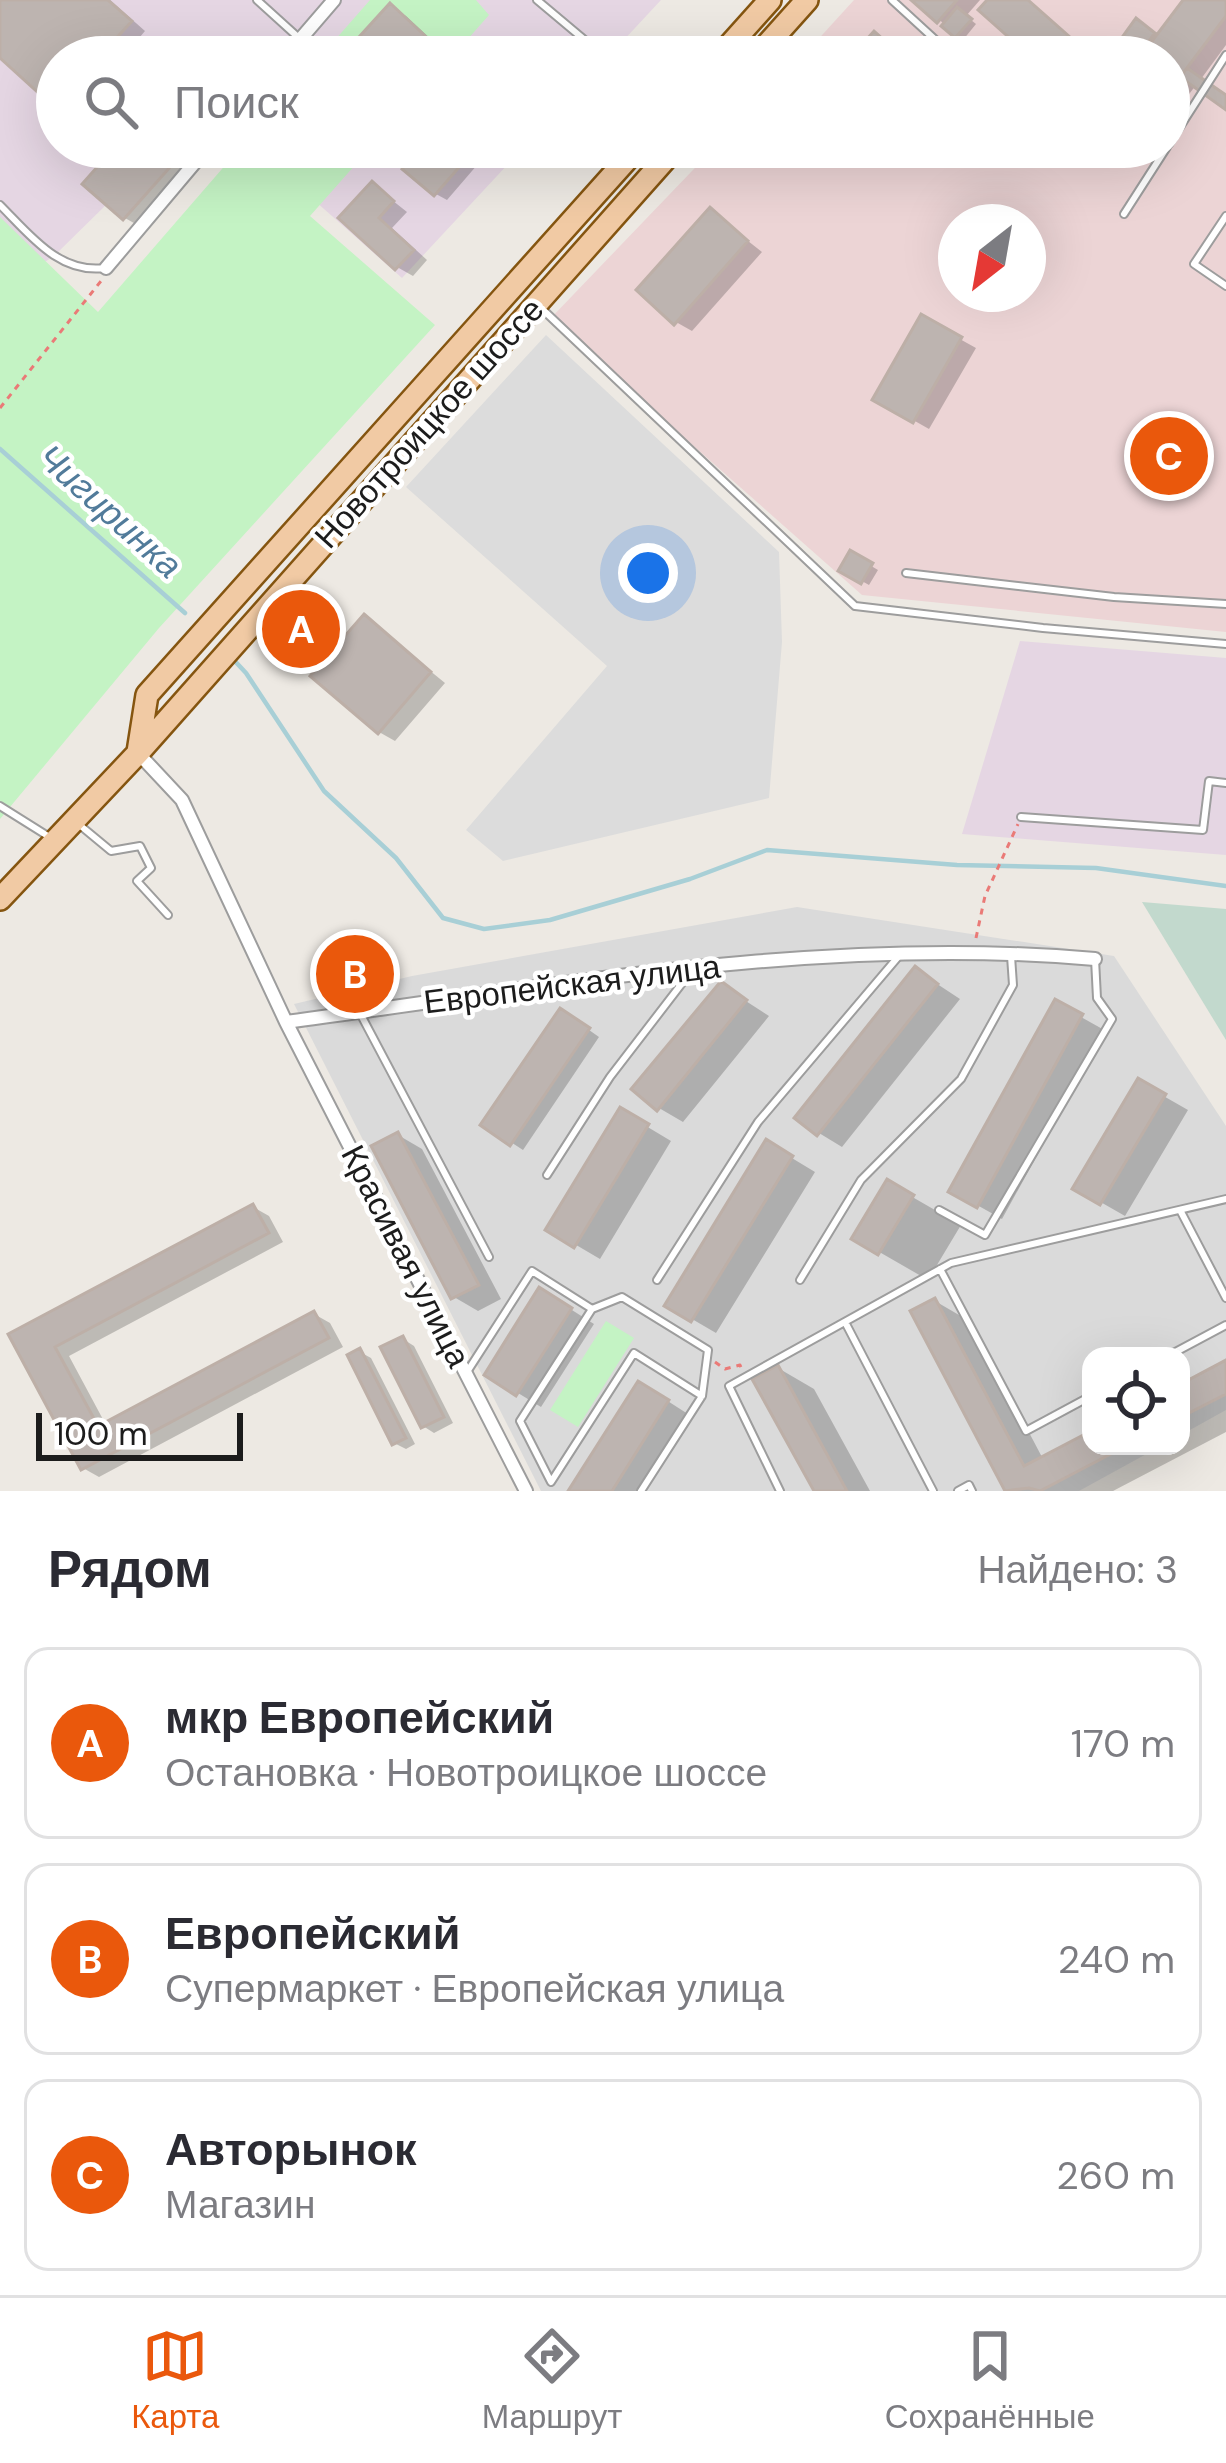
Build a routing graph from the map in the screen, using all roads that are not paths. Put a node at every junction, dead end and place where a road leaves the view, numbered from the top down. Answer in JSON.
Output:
{"nodes":[{"id":1,"x":256,"y":0,"type":"edge"},
{"id":2,"x":334,"y":0,"type":"edge"},
{"id":3,"x":537,"y":0,"type":"edge"},
{"id":4,"x":770,"y":0,"type":"edge"},
{"id":5,"x":807,"y":0,"type":"edge"},
{"id":6,"x":892,"y":0,"type":"edge"},
{"id":7,"x":297,"y":36,"type":"edge"},
{"id":8,"x":303,"y":36,"type":"edge"},
{"id":9,"x":580,"y":36,"type":"edge"},
{"id":10,"x":738,"y":36,"type":"edge"},
{"id":11,"x":775,"y":36,"type":"edge"},
{"id":12,"x":931,"y":36,"type":"edge"},
{"id":13,"x":1226,"y":55,"type":"edge"},
{"id":14,"x":1190,"y":111,"type":"edge"},
{"id":15,"x":190,"y":168,"type":"edge"},
{"id":16,"x":619,"y":168,"type":"edge"},
{"id":17,"x":657,"y":168,"type":"edge"},
{"id":18,"x":1154,"y":168,"type":"edge"},
{"id":19,"x":0,"y":206,"type":"edge"},
{"id":20,"x":1124,"y":214,"type":"dead end"},
{"id":21,"x":1226,"y":216,"type":"edge"},
{"id":22,"x":106,"y":268,"type":"joint"},
{"id":23,"x":1226,"y":286,"type":"edge"},
{"id":24,"x":536,"y":304,"type":"junction"},
{"id":25,"x":906,"y":573,"type":"dead end"},
{"id":26,"x":1226,"y":604,"type":"edge"},
{"id":27,"x":1226,"y":644,"type":"edge"},
{"id":28,"x":138,"y":753,"type":"junction"},
{"id":29,"x":1226,"y":783,"type":"edge"},
{"id":30,"x":0,"y":806,"type":"edge"},
{"id":31,"x":1021,"y":817,"type":"road end"},
{"id":32,"x":73,"y":820,"type":"junction"},
{"id":33,"x":54,"y":840,"type":"junction"},
{"id":34,"x":0,"y":899,"type":"edge"},
{"id":35,"x":168,"y":915,"type":"dead end"},
{"id":36,"x":904,"y":950,"type":"junction"},
{"id":37,"x":1011,"y":952,"type":"junction"},
{"id":38,"x":1095,"y":959,"type":"joint"},
{"id":39,"x":695,"y":966,"type":"junction"},
{"id":40,"x":360,"y":1012,"type":"junction"},
{"id":41,"x":286,"y":1022,"type":"junction"},
{"id":42,"x":547,"y":1175,"type":"dead end"},
{"id":43,"x":1226,"y":1199,"type":"edge"},
{"id":44,"x":939,"y":1210,"type":"dead end"},
{"id":45,"x":1180,"y":1210,"type":"junction"},
{"id":46,"x":489,"y":1257,"type":"dead end"},
{"id":47,"x":940,"y":1269,"type":"junction"},
{"id":48,"x":657,"y":1280,"type":"dead end"},
{"id":49,"x":800,"y":1280,"type":"dead end"},
{"id":50,"x":1226,"y":1298,"type":"edge"},
{"id":51,"x":592,"y":1309,"type":"junction"},
{"id":52,"x":845,"y":1322,"type":"junction"},
{"id":53,"x":1226,"y":1325,"type":"edge"},
{"id":54,"x":1185,"y":1347,"type":"edge"},
{"id":55,"x":466,"y":1374,"type":"junction"},
{"id":56,"x":702,"y":1396,"type":"junction"},
{"id":57,"x":1082,"y":1401,"type":"edge"},
{"id":58,"x":526,"y":1491,"type":"edge"},
{"id":59,"x":641,"y":1491,"type":"edge"},
{"id":60,"x":780,"y":1491,"type":"edge"},
{"id":61,"x":933,"y":1491,"type":"edge"},
{"id":62,"x":958,"y":1491,"type":"edge"},
{"id":63,"x":972,"y":1491,"type":"edge"}],
"edges":[{"from":1,"to":7,"type":"lane"},
{"from":2,"to":8,"type":"street"},
{"from":3,"to":9,"type":"lane"},
{"from":4,"to":10,"type":"main road"},
{"from":5,"to":11,"type":"main road"},
{"from":6,"to":12,"type":"lane"},
{"from":13,"to":14,"type":"lane"},
{"from":15,"to":22,"type":"street"},
{"from":16,"to":28,"type":"main road","name":"Новотроицкое шоссе"},
{"from":17,"to":24,"type":"main road","name":"Новотроицкое шоссе"},
{"from":18,"to":20,"type":"lane"},
{"from":19,"to":22,"type":"lane"},
{"from":21,"to":23,"type":"lane"},
{"from":24,"to":27,"type":"lane"},
{"from":24,"to":28,"type":"main road","name":"Новотроицкое шоссе"},
{"from":25,"to":26,"type":"lane"},
{"from":28,"to":32,"type":"main road"},
{"from":28,"to":41,"type":"street"},
{"from":29,"to":31,"type":"lane"},
{"from":30,"to":33,"type":"lane"},
{"from":32,"to":33,"type":"main road"},
{"from":32,"to":35,"type":"lane"},
{"from":33,"to":34,"type":"main road"},
{"from":36,"to":37,"type":"street","name":"Европейская улица"},
{"from":36,"to":39,"type":"street","name":"Европейская улица"},
{"from":36,"to":48,"type":"lane"},
{"from":37,"to":38,"type":"street","name":"Европейская улица"},
{"from":37,"to":49,"type":"lane"},
{"from":38,"to":44,"type":"lane"},
{"from":39,"to":40,"type":"street","name":"Европейская улица"},
{"from":39,"to":42,"type":"lane"},
{"from":40,"to":41,"type":"street","name":"Европейская улица"},
{"from":40,"to":46,"type":"lane"},
{"from":41,"to":55,"type":"street","name":"Красивая улица"},
{"from":43,"to":45,"type":"lane"},
{"from":45,"to":47,"type":"lane"},
{"from":45,"to":50,"type":"lane"},
{"from":47,"to":52,"type":"lane"},
{"from":47,"to":57,"type":"lane"},
{"from":51,"to":55,"type":"lane"},
{"from":51,"to":56,"type":"lane"},
{"from":51,"to":56,"type":"lane"},
{"from":52,"to":60,"type":"lane"},
{"from":52,"to":61,"type":"lane"},
{"from":53,"to":54,"type":"lane"},
{"from":55,"to":58,"type":"street","name":"Красивая улица"},
{"from":56,"to":59,"type":"lane"},
{"from":62,"to":63,"type":"lane"}]}
